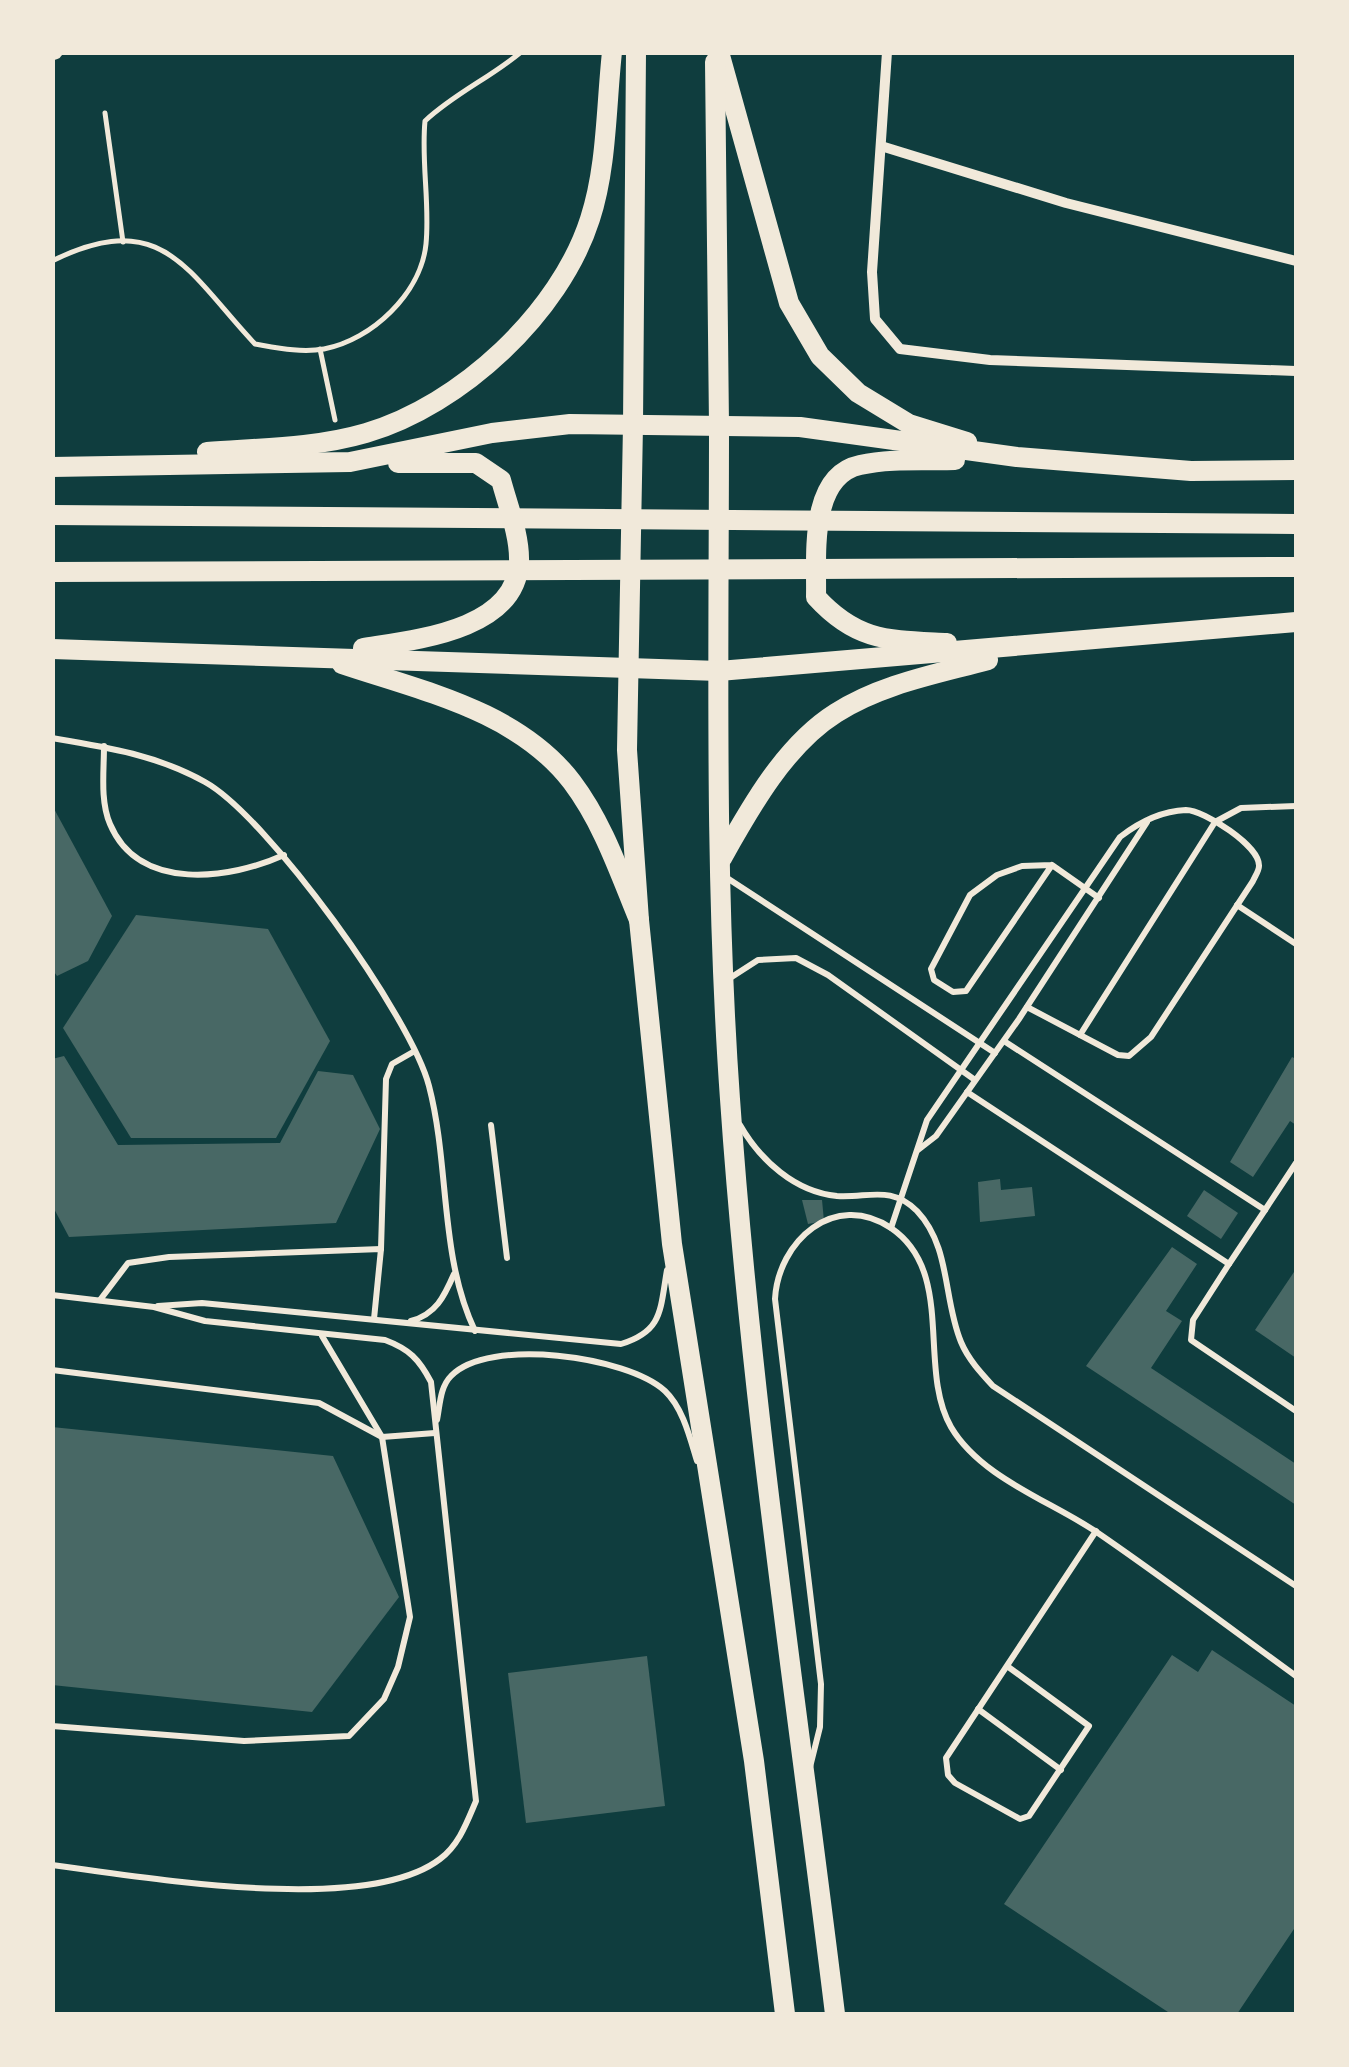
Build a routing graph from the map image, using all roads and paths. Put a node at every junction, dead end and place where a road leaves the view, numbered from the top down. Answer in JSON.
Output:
{"nodes":[{"id":1,"x":521,"y":52,"type":"edge"},
{"id":2,"x":612,"y":52,"type":"edge"},
{"id":3,"x":636,"y":52,"type":"edge"},
{"id":4,"x":717,"y":52,"type":"edge"},
{"id":5,"x":887,"y":52,"type":"edge"},
{"id":6,"x":105,"y":112,"type":"dead end"},
{"id":7,"x":881,"y":146,"type":"junction"},
{"id":8,"x":123,"y":242,"type":"junction"},
{"id":9,"x":52,"y":261,"type":"edge"},
{"id":10,"x":1296,"y":261,"type":"edge"},
{"id":11,"x":320,"y":350,"type":"junction"},
{"id":12,"x":1296,"y":371,"type":"edge"},
{"id":13,"x":632,"y":425,"type":"junction"},
{"id":14,"x":718,"y":425,"type":"junction"},
{"id":15,"x":339,"y":438,"type":"junction"},
{"id":16,"x":1017,"y":456,"type":"junction"},
{"id":17,"x":350,"y":462,"type":"junction"},
{"id":18,"x":52,"y":465,"type":"edge"},
{"id":19,"x":1296,"y":470,"type":"edge"},
{"id":20,"x":52,"y":515,"type":"edge"},
{"id":21,"x":1296,"y":524,"type":"edge"},
{"id":22,"x":1296,"y":567,"type":"edge"},
{"id":23,"x":52,"y":572,"type":"edge"},
{"id":24,"x":1296,"y":622,"type":"edge"},
{"id":25,"x":1036,"y":647,"type":"junction"},
{"id":26,"x":52,"y":650,"type":"edge"},
{"id":27,"x":316,"y":656,"type":"junction"},
{"id":28,"x":626,"y":670,"type":"junction"},
{"id":29,"x":719,"y":671,"type":"junction"},
{"id":30,"x":52,"y":738,"type":"edge"},
{"id":31,"x":104,"y":746,"type":"junction"},
{"id":32,"x":1296,"y":806,"type":"edge"},
{"id":33,"x":1148,"y":821,"type":"junction"},
{"id":34,"x":1215,"y":822,"type":"junction"},
{"id":35,"x":284,"y":856,"type":"junction"},
{"id":36,"x":1052,"y":865,"type":"junction"},
{"id":37,"x":722,"y":866,"type":"junction"},
{"id":38,"x":1084,"y":888,"type":"junction"},
{"id":39,"x":1099,"y":898,"type":"junction"},
{"id":40,"x":1237,"y":905,"type":"junction"},
{"id":41,"x":640,"y":920,"type":"junction"},
{"id":42,"x":1296,"y":944,"type":"edge"},
{"id":43,"x":726,"y":980,"type":"junction"},
{"id":44,"x":1028,"y":1007,"type":"junction"},
{"id":45,"x":1080,"y":1035,"type":"junction"},
{"id":46,"x":979,"y":1041,"type":"junction"},
{"id":47,"x":1004,"y":1041,"type":"junction"},
{"id":48,"x":413,"y":1052,"type":"junction"},
{"id":49,"x":995,"y":1053,"type":"junction"},
{"id":50,"x":960,"y":1070,"type":"junction"},
{"id":51,"x":976,"y":1080,"type":"junction"},
{"id":52,"x":967,"y":1092,"type":"junction"},
{"id":53,"x":730,"y":1102,"type":"junction"},
{"id":54,"x":491,"y":1125,"type":"dead end"},
{"id":55,"x":918,"y":1150,"type":"junction"},
{"id":56,"x":1296,"y":1163,"type":"edge"},
{"id":57,"x":903,"y":1200,"type":"junction"},
{"id":58,"x":1265,"y":1210,"type":"junction"},
{"id":59,"x":891,"y":1228,"type":"junction"},
{"id":60,"x":672,"y":1244,"type":"junction"},
{"id":61,"x":381,"y":1249,"type":"junction"},
{"id":62,"x":508,"y":1258,"type":"dead end"},
{"id":63,"x":1229,"y":1264,"type":"junction"},
{"id":64,"x":454,"y":1273,"type":"junction"},
{"id":65,"x":52,"y":1295,"type":"edge"},
{"id":66,"x":100,"y":1300,"type":"junction"},
{"id":67,"x":154,"y":1306,"type":"junction"},
{"id":68,"x":952,"y":1316,"type":"junction"},
{"id":69,"x":374,"y":1319,"type":"junction"},
{"id":70,"x":934,"y":1320,"type":"junction"},
{"id":71,"x":405,"y":1323,"type":"junction"},
{"id":72,"x":475,"y":1332,"type":"junction"},
{"id":73,"x":321,"y":1335,"type":"junction"},
{"id":74,"x":52,"y":1370,"type":"edge"},
{"id":75,"x":1296,"y":1411,"type":"edge"},
{"id":76,"x":435,"y":1432,"type":"junction"},
{"id":77,"x":382,"y":1437,"type":"junction"},
{"id":78,"x":1096,"y":1531,"type":"junction"},
{"id":79,"x":720,"y":1539,"type":"junction"},
{"id":80,"x":1296,"y":1586,"type":"edge"},
{"id":81,"x":1007,"y":1666,"type":"junction"},
{"id":82,"x":1296,"y":1676,"type":"edge"},
{"id":83,"x":978,"y":1710,"type":"junction"},
{"id":84,"x":52,"y":1726,"type":"edge"},
{"id":85,"x":1061,"y":1770,"type":"junction"},
{"id":86,"x":806,"y":1777,"type":"junction"},
{"id":87,"x":52,"y":1865,"type":"edge"},
{"id":88,"x":785,"y":2014,"type":"edge"},
{"id":89,"x":836,"y":2014,"type":"edge"}],
"edges":[{"from":1,"to":11,"type":"path"},
{"from":2,"to":15,"type":"main road"},
{"from":3,"to":13,"type":"main road"},
{"from":4,"to":14,"type":"main road"},
{"from":4,"to":16,"type":"main road"},
{"from":5,"to":7,"type":"street"},
{"from":6,"to":8,"type":"path"},
{"from":7,"to":10,"type":"street"},
{"from":7,"to":12,"type":"street"},
{"from":8,"to":9,"type":"path"},
{"from":8,"to":11,"type":"path"},
{"from":11,"to":15,"type":"path"},
{"from":13,"to":14,"type":"main road"},
{"from":13,"to":17,"type":"main road"},
{"from":13,"to":28,"type":"main road"},
{"from":14,"to":16,"type":"main road"},
{"from":14,"to":29,"type":"main road"},
{"from":15,"to":18,"type":"main road"},
{"from":16,"to":19,"type":"main road"},
{"from":16,"to":25,"type":"main road"},
{"from":17,"to":18,"type":"main road"},
{"from":17,"to":27,"type":"main road"},
{"from":20,"to":21,"type":"main road"},
{"from":22,"to":23,"type":"main road"},
{"from":24,"to":25,"type":"main road"},
{"from":25,"to":29,"type":"main road"},
{"from":25,"to":37,"type":"main road"},
{"from":26,"to":27,"type":"main road"},
{"from":27,"to":28,"type":"main road"},
{"from":27,"to":41,"type":"main road"},
{"from":28,"to":29,"type":"main road"},
{"from":28,"to":41,"type":"main road"},
{"from":29,"to":37,"type":"main road"},
{"from":30,"to":31,"type":"lane"},
{"from":31,"to":35,"type":"lane"},
{"from":31,"to":35,"type":"lane"},
{"from":32,"to":34,"type":"lane"},
{"from":33,"to":34,"type":"lane"},
{"from":33,"to":38,"type":"lane"},
{"from":33,"to":39,"type":"lane"},
{"from":34,"to":40,"type":"lane"},
{"from":34,"to":45,"type":"lane"},
{"from":35,"to":48,"type":"lane"},
{"from":36,"to":36,"type":"lane"},
{"from":36,"to":38,"type":"lane"},
{"from":37,"to":43,"type":"main road"},
{"from":37,"to":46,"type":"lane"},
{"from":38,"to":39,"type":"lane"},
{"from":38,"to":46,"type":"lane"},
{"from":39,"to":44,"type":"lane"},
{"from":40,"to":42,"type":"lane"},
{"from":40,"to":45,"type":"lane"},
{"from":41,"to":60,"type":"main road"},
{"from":43,"to":50,"type":"lane"},
{"from":43,"to":53,"type":"main road"},
{"from":44,"to":45,"type":"lane"},
{"from":44,"to":47,"type":"lane"},
{"from":46,"to":49,"type":"lane"},
{"from":46,"to":50,"type":"lane"},
{"from":47,"to":49,"type":"lane"},
{"from":47,"to":58,"type":"lane"},
{"from":48,"to":61,"type":"lane"},
{"from":48,"to":64,"type":"lane"},
{"from":49,"to":51,"type":"lane"},
{"from":50,"to":51,"type":"lane"},
{"from":50,"to":55,"type":"lane"},
{"from":51,"to":52,"type":"lane"},
{"from":52,"to":55,"type":"lane"},
{"from":52,"to":63,"type":"lane"},
{"from":53,"to":57,"type":"lane"},
{"from":53,"to":86,"type":"main road"},
{"from":54,"to":62,"type":"lane"},
{"from":55,"to":57,"type":"lane"},
{"from":56,"to":58,"type":"lane"},
{"from":57,"to":59,"type":"lane"},
{"from":57,"to":68,"type":"lane"},
{"from":58,"to":63,"type":"lane"},
{"from":59,"to":70,"type":"lane"},
{"from":59,"to":86,"type":"lane"},
{"from":60,"to":72,"type":"lane"},
{"from":60,"to":79,"type":"main road"},
{"from":61,"to":66,"type":"lane"},
{"from":61,"to":69,"type":"lane"},
{"from":63,"to":75,"type":"lane"},
{"from":64,"to":71,"type":"lane"},
{"from":64,"to":72,"type":"lane"},
{"from":65,"to":66,"type":"lane"},
{"from":66,"to":67,"type":"lane"},
{"from":67,"to":69,"type":"lane"},
{"from":67,"to":73,"type":"lane"},
{"from":68,"to":70,"type":"lane"},
{"from":68,"to":80,"type":"lane"},
{"from":69,"to":71,"type":"lane"},
{"from":70,"to":78,"type":"lane"},
{"from":71,"to":72,"type":"lane"},
{"from":73,"to":76,"type":"lane"},
{"from":73,"to":77,"type":"lane"},
{"from":74,"to":77,"type":"lane"},
{"from":76,"to":77,"type":"lane"},
{"from":76,"to":79,"type":"lane"},
{"from":76,"to":87,"type":"lane"},
{"from":77,"to":84,"type":"lane"},
{"from":78,"to":81,"type":"lane"},
{"from":78,"to":82,"type":"lane"},
{"from":79,"to":88,"type":"main road"},
{"from":81,"to":83,"type":"lane"},
{"from":81,"to":85,"type":"lane"},
{"from":83,"to":85,"type":"lane"},
{"from":83,"to":85,"type":"lane"},
{"from":86,"to":89,"type":"main road"}]}
